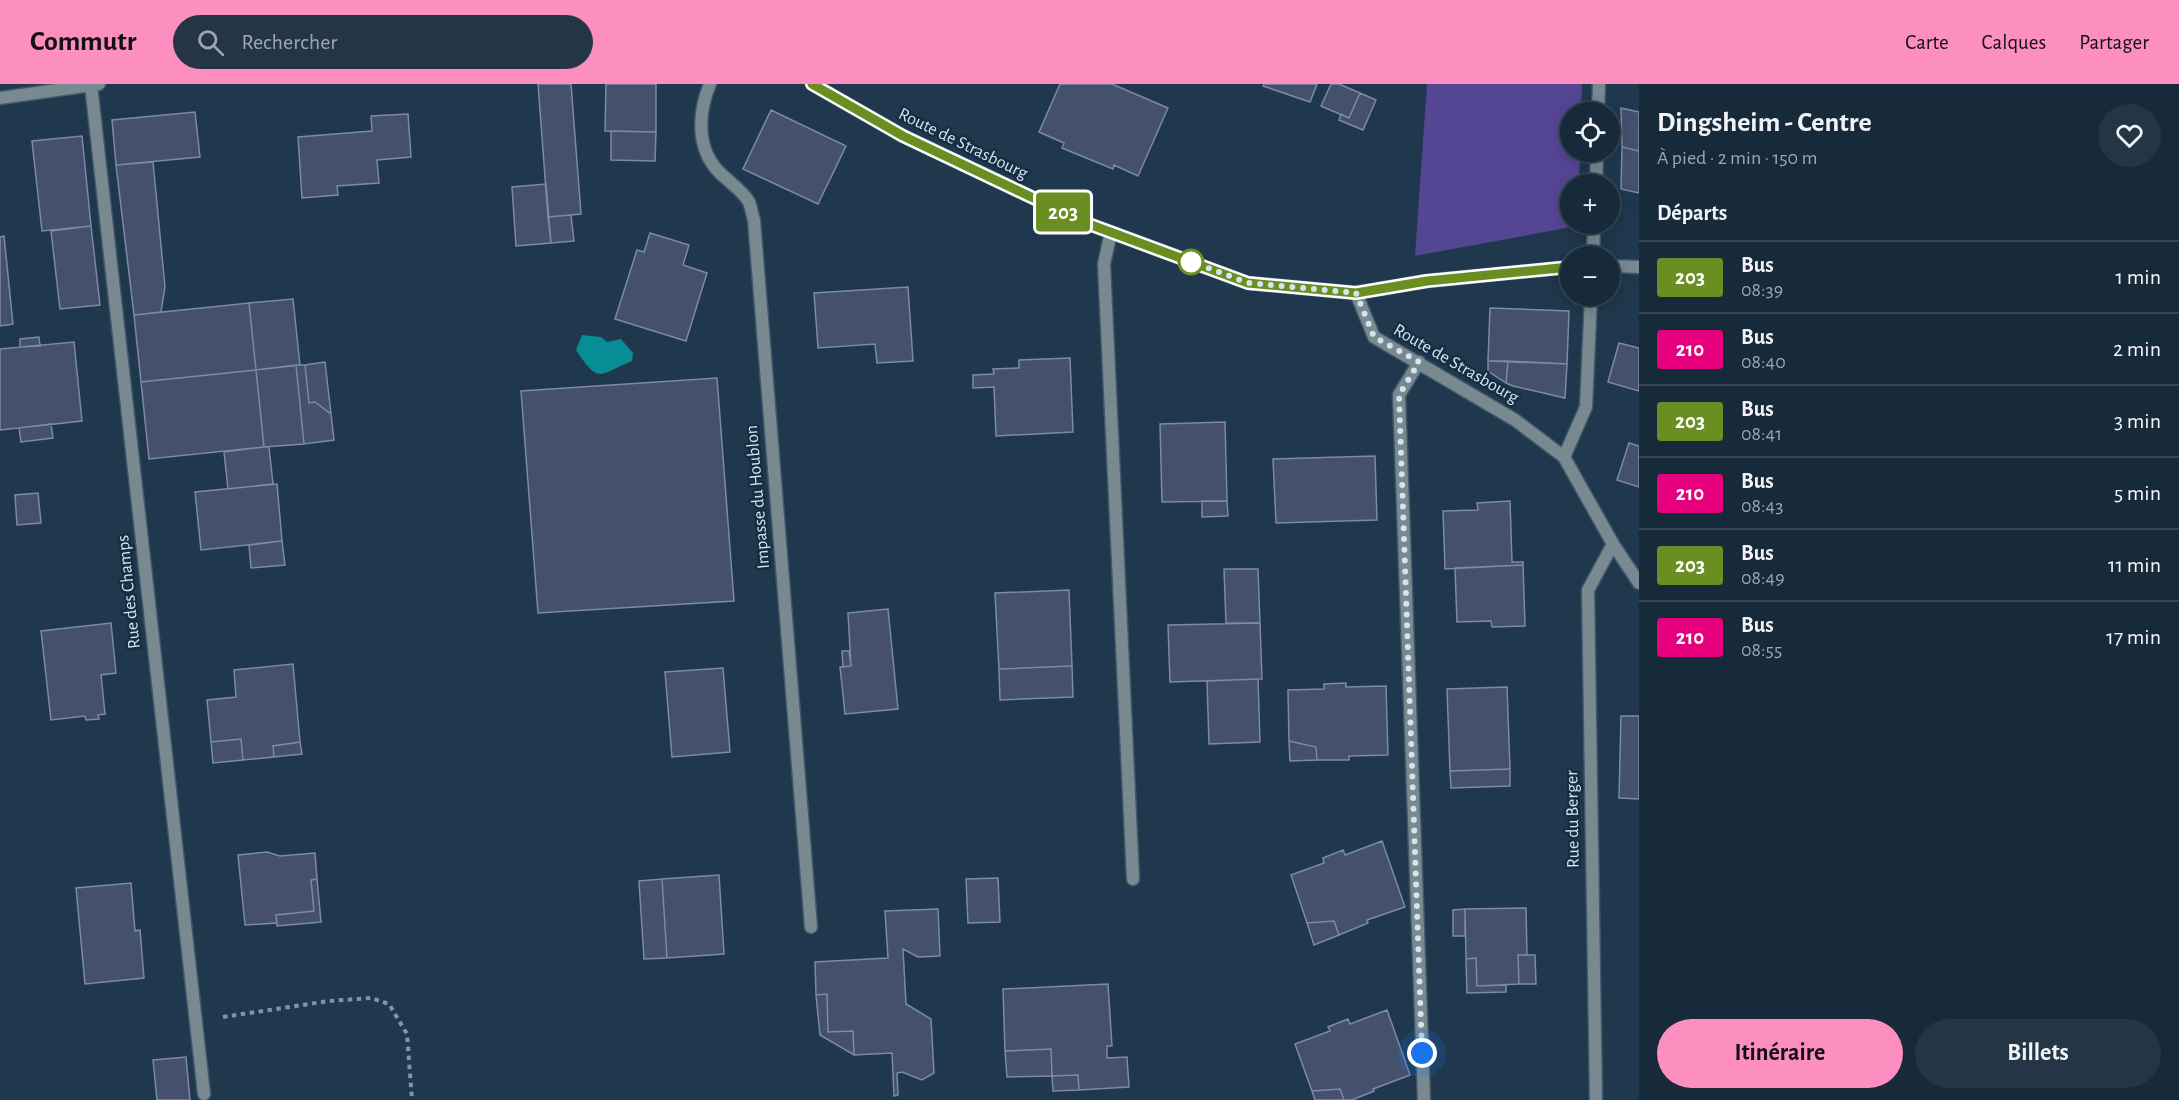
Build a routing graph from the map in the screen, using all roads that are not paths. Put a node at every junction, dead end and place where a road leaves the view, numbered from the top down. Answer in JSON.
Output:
{"nodes":[{"id":1,"x":710,"y":84,"type":"edge"},
{"id":2,"x":812,"y":84,"type":"edge"},
{"id":3,"x":1599,"y":84,"type":"edge"},
{"id":4,"x":95,"y":85,"type":"edge"},
{"id":5,"x":0,"y":98,"type":"edge"},
{"id":6,"x":1598,"y":102,"type":"edge"},
{"id":7,"x":1111,"y":232,"type":"junction"},
{"id":8,"x":1620,"y":266,"type":"edge"},
{"id":9,"x":1639,"y":267,"type":"edge"},
{"id":10,"x":1560,"y":268,"type":"edge"},
{"id":11,"x":1356,"y":293,"type":"junction"},
{"id":12,"x":1591,"y":306,"type":"edge"},
{"id":13,"x":1419,"y":362,"type":"junction"},
{"id":14,"x":1564,"y":457,"type":"junction"},
{"id":15,"x":1614,"y":544,"type":"junction"},
{"id":16,"x":1639,"y":583,"type":"edge"},
{"id":17,"x":1133,"y":879,"type":"dead end"},
{"id":18,"x":811,"y":927,"type":"dead end"},
{"id":19,"x":204,"y":1094,"type":"dead end"},
{"id":20,"x":1424,"y":1100,"type":"edge"},
{"id":21,"x":1596,"y":1100,"type":"edge"}],
"edges":[{"from":1,"to":18,"type":"street","name":"Impasse du Houblon"},
{"from":2,"to":7,"type":"street","name":"Route de Strasbourg"},
{"from":3,"to":6,"type":"street"},
{"from":4,"to":5,"type":"street"},
{"from":4,"to":19,"type":"street","name":"Rue des Champs"},
{"from":7,"to":11,"type":"street","name":"Route de Strasbourg"},
{"from":7,"to":17,"type":"street"},
{"from":8,"to":9,"type":"street"},
{"from":10,"to":11,"type":"street"},
{"from":11,"to":13,"type":"street","name":"Route de Strasbourg"},
{"from":12,"to":14,"type":"street"},
{"from":13,"to":14,"type":"street","name":"Route de Strasbourg"},
{"from":13,"to":20,"type":"street"},
{"from":14,"to":15,"type":"street","name":"Route de Strasbourg"},
{"from":15,"to":16,"type":"street","name":"Route de Strasbourg"},
{"from":15,"to":21,"type":"street","name":"Rue du Berger"}]}
